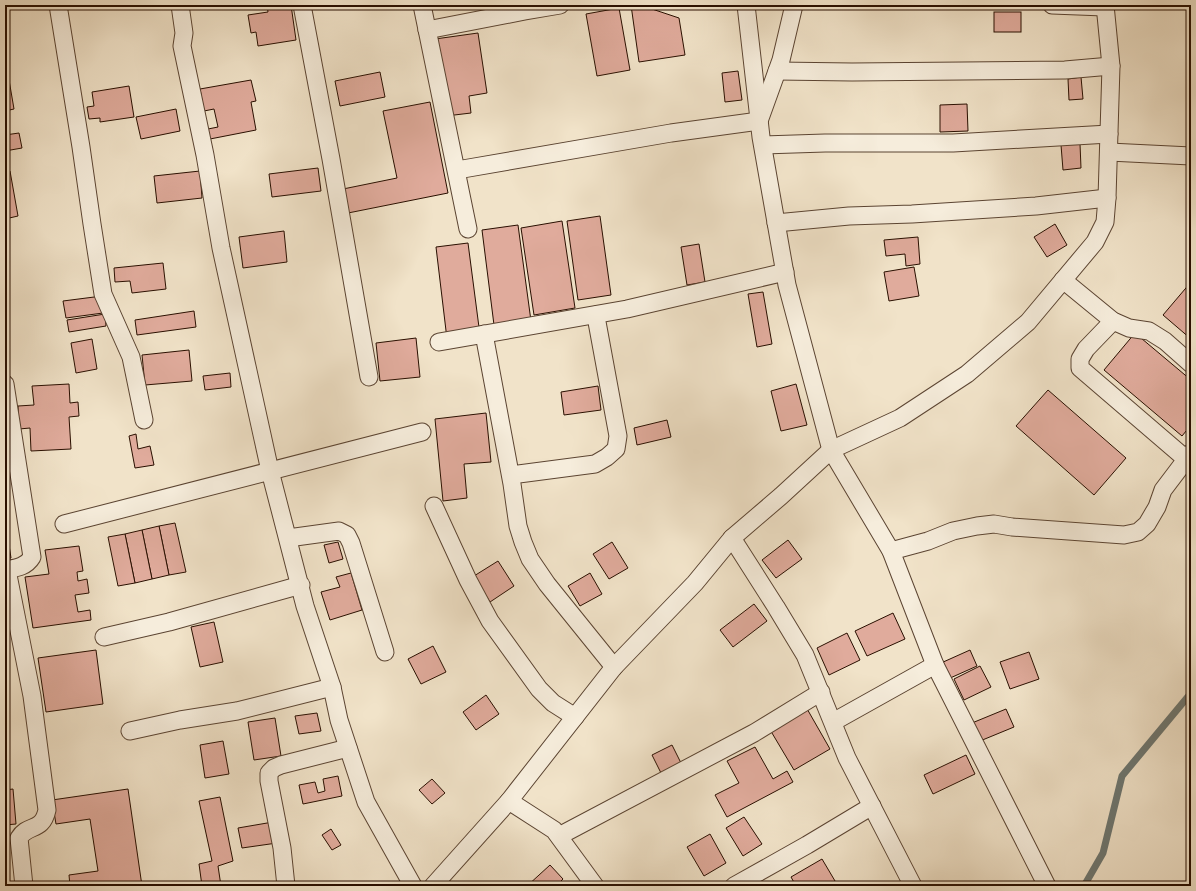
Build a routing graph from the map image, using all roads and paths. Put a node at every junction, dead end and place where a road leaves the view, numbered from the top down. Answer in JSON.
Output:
{"nodes":[{"id":1,"x":58,"y":5,"type":"edge"},
{"id":2,"x":180,"y":5,"type":"edge"},
{"id":3,"x":302,"y":5,"type":"edge"},
{"id":4,"x":422,"y":5,"type":"edge"},
{"id":5,"x":560,"y":5,"type":"edge"},
{"id":6,"x":746,"y":5,"type":"edge"},
{"id":7,"x":794,"y":5,"type":"edge"},
{"id":8,"x":1052,"y":5,"type":"edge"},
{"id":9,"x":1104,"y":6,"type":"edge"},
{"id":10,"x":427,"y":30,"type":"junction"},
{"id":11,"x":1111,"y":66,"type":"junction"},
{"id":12,"x":777,"y":71,"type":"junction"},
{"id":13,"x":759,"y":121,"type":"junction"},
{"id":14,"x":1109,"y":134,"type":"junction"},
{"id":15,"x":763,"y":145,"type":"junction"},
{"id":16,"x":1108,"y":152,"type":"junction"},
{"id":17,"x":1191,"y":156,"type":"edge"},
{"id":18,"x":457,"y":170,"type":"junction"},
{"id":19,"x":1107,"y":198,"type":"junction"},
{"id":20,"x":776,"y":223,"type":"junction"},
{"id":21,"x":468,"y":229,"type":"dead end"},
{"id":22,"x":785,"y":272,"type":"junction"},
{"id":23,"x":1063,"y":280,"type":"junction"},
{"id":24,"x":596,"y":315,"type":"junction"},
{"id":25,"x":1113,"y":321,"type":"junction"},
{"id":26,"x":484,"y":334,"type":"junction"},
{"id":27,"x":439,"y":342,"type":"dead end"},
{"id":28,"x":1191,"y":364,"type":"edge"},
{"id":29,"x":369,"y":377,"type":"dead end"},
{"id":30,"x":5,"y":384,"type":"edge"},
{"id":31,"x":144,"y":420,"type":"dead end"},
{"id":32,"x":422,"y":432,"type":"dead end"},
{"id":33,"x":831,"y":450,"type":"junction"},
{"id":34,"x":1189,"y":456,"type":"edge"},
{"id":35,"x":270,"y":471,"type":"junction"},
{"id":36,"x":511,"y":475,"type":"junction"},
{"id":37,"x":434,"y":506,"type":"dead end"},
{"id":38,"x":64,"y":524,"type":"dead end"},
{"id":39,"x":288,"y":538,"type":"junction"},
{"id":40,"x":732,"y":538,"type":"junction"},
{"id":41,"x":891,"y":551,"type":"junction"},
{"id":42,"x":6,"y":570,"type":"edge"},
{"id":43,"x":301,"y":585,"type":"junction"},
{"id":44,"x":104,"y":637,"type":"dead end"},
{"id":45,"x":385,"y":652,"type":"dead end"},
{"id":46,"x":935,"y":665,"type":"junction"},
{"id":47,"x":614,"y":667,"type":"junction"},
{"id":48,"x":332,"y":687,"type":"junction"},
{"id":49,"x":821,"y":692,"type":"junction"},
{"id":50,"x":575,"y":717,"type":"junction"},
{"id":51,"x":833,"y":722,"type":"junction"},
{"id":52,"x":130,"y":731,"type":"dead end"},
{"id":53,"x":348,"y":748,"type":"junction"},
{"id":54,"x":509,"y":801,"type":"junction"},
{"id":55,"x":872,"y":806,"type":"junction"},
{"id":56,"x":559,"y":836,"type":"junction"},
{"id":57,"x":593,"y":885,"type":"edge"},
{"id":58,"x":24,"y":886,"type":"edge"},
{"id":59,"x":286,"y":886,"type":"edge"},
{"id":60,"x":413,"y":886,"type":"edge"},
{"id":61,"x":433,"y":886,"type":"edge"},
{"id":62,"x":734,"y":886,"type":"edge"},
{"id":63,"x":913,"y":886,"type":"edge"},
{"id":64,"x":1047,"y":886,"type":"edge"}],
"edges":[{"from":1,"to":31,"type":"street"},
{"from":2,"to":35,"type":"street"},
{"from":3,"to":29,"type":"street"},
{"from":4,"to":10,"type":"street"},
{"from":5,"to":10,"type":"street"},
{"from":6,"to":13,"type":"street"},
{"from":7,"to":12,"type":"street"},
{"from":8,"to":9,"type":"street"},
{"from":9,"to":11,"type":"street"},
{"from":10,"to":18,"type":"street"},
{"from":11,"to":12,"type":"street"},
{"from":11,"to":14,"type":"street"},
{"from":12,"to":13,"type":"street"},
{"from":13,"to":15,"type":"street"},
{"from":13,"to":18,"type":"street"},
{"from":14,"to":15,"type":"street"},
{"from":14,"to":16,"type":"street"},
{"from":15,"to":20,"type":"street"},
{"from":16,"to":17,"type":"street"},
{"from":16,"to":19,"type":"street"},
{"from":18,"to":21,"type":"street"},
{"from":19,"to":20,"type":"street"},
{"from":19,"to":23,"type":"street"},
{"from":20,"to":22,"type":"street"},
{"from":22,"to":24,"type":"street"},
{"from":22,"to":33,"type":"street"},
{"from":23,"to":25,"type":"street"},
{"from":23,"to":33,"type":"street"},
{"from":24,"to":26,"type":"street"},
{"from":24,"to":36,"type":"street"},
{"from":25,"to":28,"type":"street"},
{"from":25,"to":34,"type":"street"},
{"from":26,"to":27,"type":"street"},
{"from":26,"to":36,"type":"street"},
{"from":30,"to":42,"type":"street"},
{"from":32,"to":35,"type":"street"},
{"from":33,"to":40,"type":"street"},
{"from":33,"to":41,"type":"street"},
{"from":34,"to":41,"type":"street"},
{"from":35,"to":38,"type":"street"},
{"from":35,"to":39,"type":"street"},
{"from":36,"to":47,"type":"street"},
{"from":37,"to":50,"type":"street"},
{"from":39,"to":43,"type":"street"},
{"from":39,"to":45,"type":"street"},
{"from":40,"to":47,"type":"street"},
{"from":40,"to":49,"type":"street"},
{"from":41,"to":46,"type":"street"},
{"from":42,"to":58,"type":"street"},
{"from":43,"to":44,"type":"street"},
{"from":43,"to":48,"type":"street"},
{"from":46,"to":51,"type":"street"},
{"from":46,"to":64,"type":"street"},
{"from":47,"to":50,"type":"street"},
{"from":48,"to":52,"type":"street"},
{"from":48,"to":53,"type":"street"},
{"from":49,"to":51,"type":"street"},
{"from":49,"to":56,"type":"street"},
{"from":50,"to":54,"type":"street"},
{"from":51,"to":55,"type":"street"},
{"from":53,"to":59,"type":"street"},
{"from":53,"to":60,"type":"street"},
{"from":54,"to":56,"type":"street"},
{"from":54,"to":61,"type":"street"},
{"from":55,"to":62,"type":"street"},
{"from":55,"to":63,"type":"street"},
{"from":56,"to":57,"type":"street"}]}
